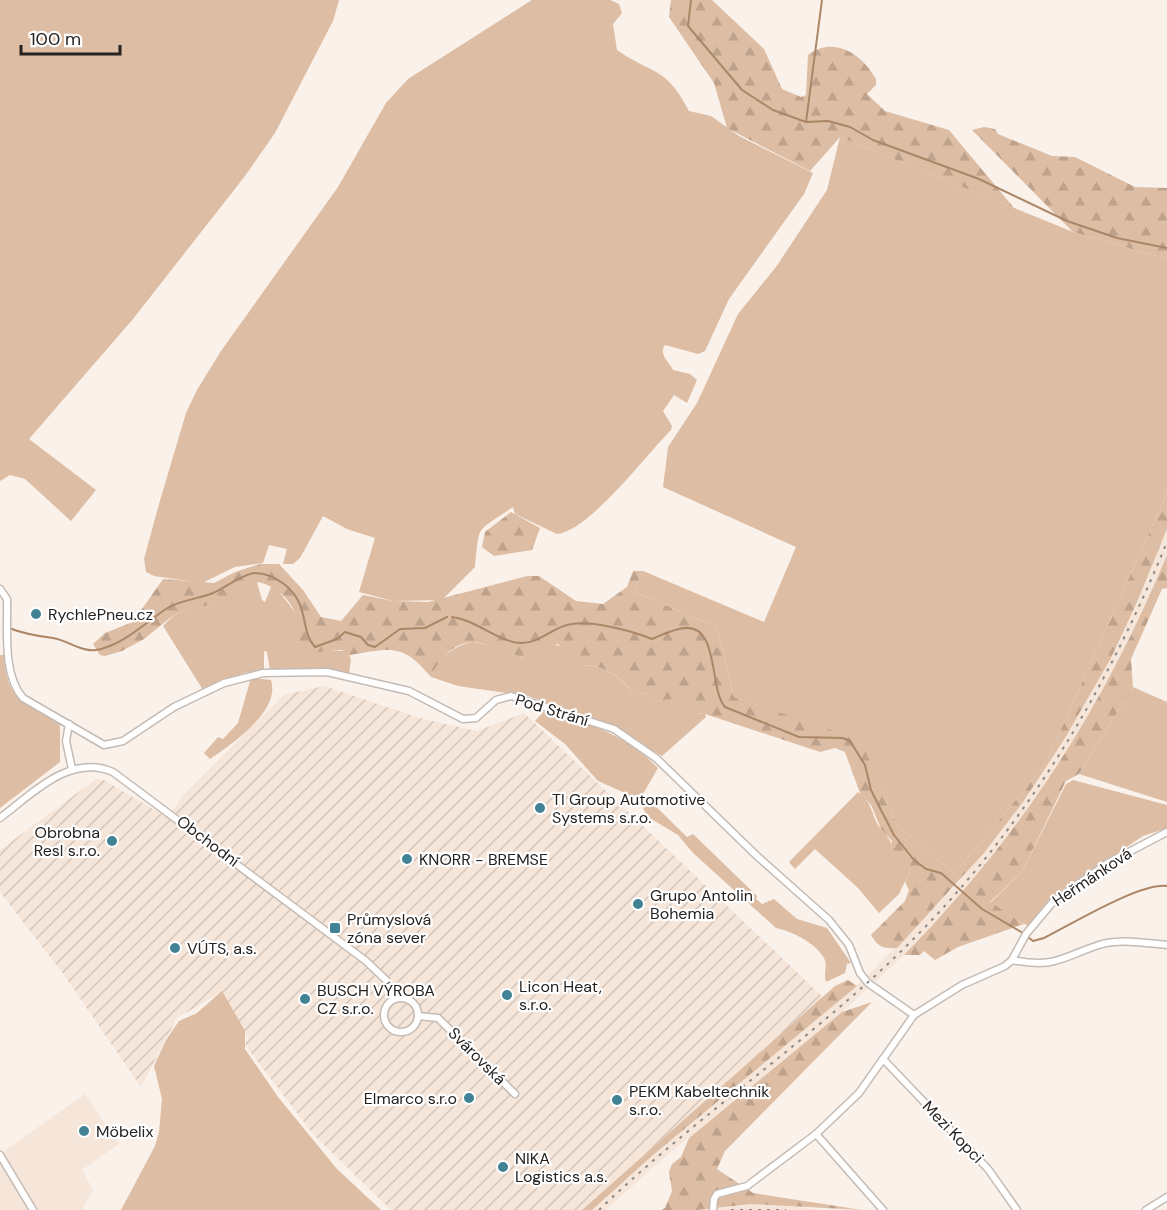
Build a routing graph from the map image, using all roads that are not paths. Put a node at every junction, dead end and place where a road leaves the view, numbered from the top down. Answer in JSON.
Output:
{"nodes":[{"id":1,"x":0,"y":589,"type":"edge"},
{"id":2,"x":69,"y":724,"type":"junction"},
{"id":3,"x":72,"y":769,"type":"junction"},
{"id":4,"x":0,"y":818,"type":"edge"},
{"id":5,"x":1167,"y":832,"type":"edge"},
{"id":6,"x":1167,"y":945,"type":"edge"},
{"id":7,"x":1012,"y":960,"type":"junction"},
{"id":8,"x":393,"y":999,"type":"junction"},
{"id":9,"x":914,"y":1015,"type":"junction"},
{"id":10,"x":418,"y":1016,"type":"junction"},
{"id":11,"x":883,"y":1059,"type":"junction"},
{"id":12,"x":515,"y":1094,"type":"dead end"},
{"id":13,"x":816,"y":1134,"type":"junction"},
{"id":14,"x":0,"y":1155,"type":"edge"},
{"id":15,"x":1167,"y":1197,"type":"edge"},
{"id":16,"x":33,"y":1210,"type":"edge"},
{"id":17,"x":713,"y":1210,"type":"edge"},
{"id":18,"x":883,"y":1210,"type":"edge"},
{"id":19,"x":1015,"y":1210,"type":"edge"},
{"id":20,"x":1146,"y":1210,"type":"edge"}],
"edges":[{"from":1,"to":2,"type":"street"},
{"from":2,"to":3,"type":"street"},
{"from":2,"to":9,"type":"street","name":"Pod Strání"},
{"from":3,"to":4,"type":"street","name":"Obchodní"},
{"from":3,"to":8,"type":"street","name":"Obchodní"},
{"from":5,"to":7,"type":"street","name":"Heřmánková"},
{"from":6,"to":7,"type":"street"},
{"from":7,"to":9,"type":"street"},
{"from":8,"to":10,"type":"street"},
{"from":8,"to":10,"type":"street"},
{"from":9,"to":11,"type":"street"},
{"from":10,"to":12,"type":"street","name":"Svárovská"},
{"from":11,"to":13,"type":"street"},
{"from":11,"to":19,"type":"street","name":"Mezi Kopci"},
{"from":13,"to":17,"type":"street"},
{"from":13,"to":18,"type":"street"},
{"from":14,"to":16,"type":"street"},
{"from":15,"to":20,"type":"street"}]}
